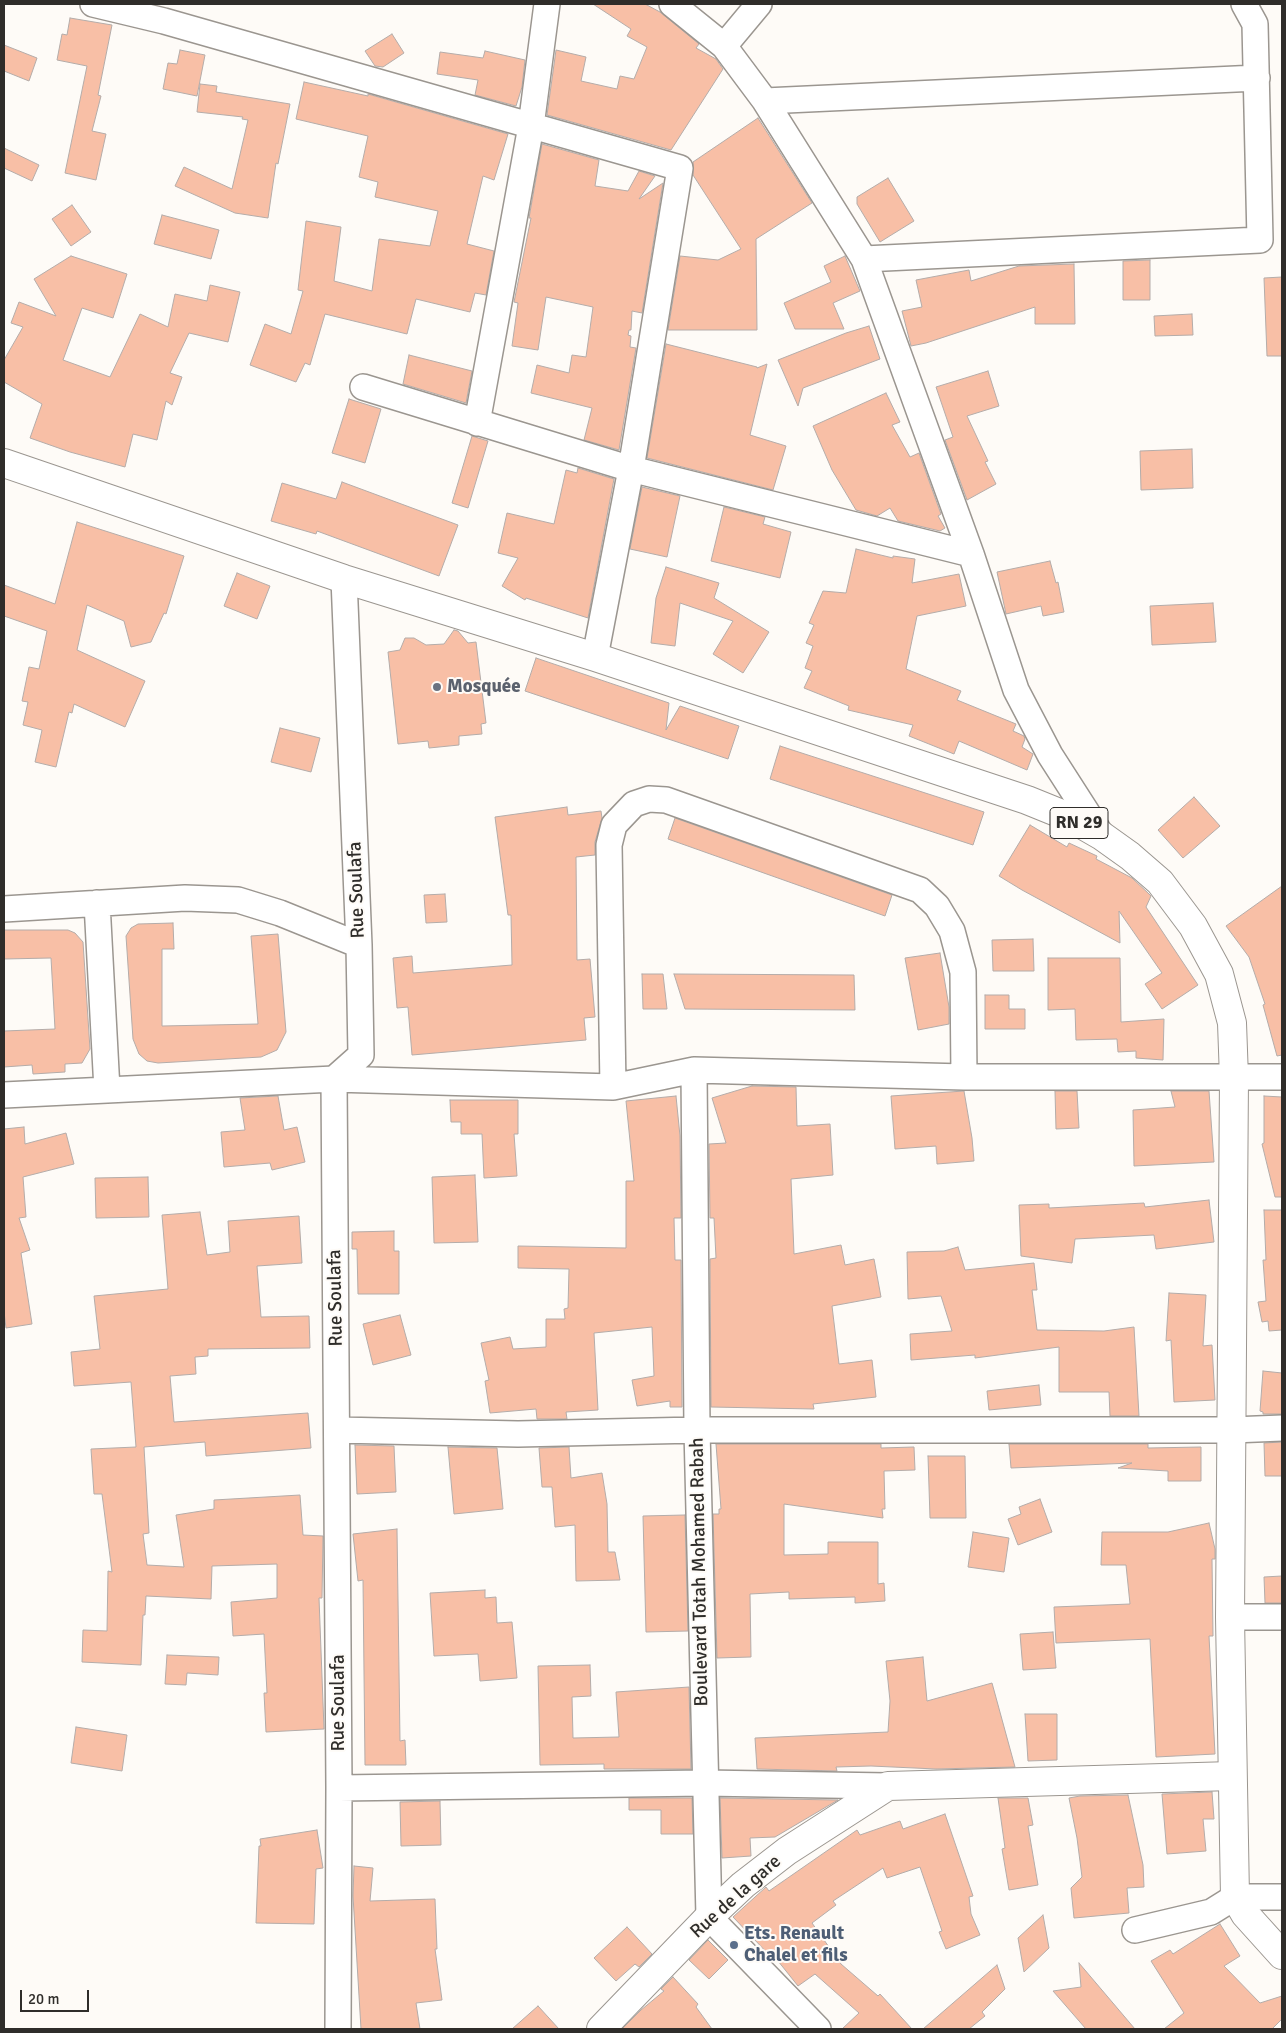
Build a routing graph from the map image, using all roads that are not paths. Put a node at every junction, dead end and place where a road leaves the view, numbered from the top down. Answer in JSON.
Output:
{"nodes":[{"id":1,"x":93,"y":4,"type":"edge"},
{"id":2,"x":547,"y":4,"type":"edge"},
{"id":3,"x":672,"y":4,"type":"edge"},
{"id":4,"x":759,"y":4,"type":"edge"},
{"id":5,"x":1244,"y":4,"type":"edge"},
{"id":6,"x":165,"y":12,"type":"edge"},
{"id":7,"x":724,"y":46,"type":"junction"},
{"id":8,"x":1257,"y":78,"type":"junction"},
{"id":9,"x":765,"y":101,"type":"junction"},
{"id":10,"x":531,"y":126,"type":"junction"},
{"id":11,"x":864,"y":259,"type":"junction"},
{"id":12,"x":364,"y":387,"type":"dead end"},
{"id":13,"x":477,"y":423,"type":"junction"},
{"id":14,"x":4,"y":462,"type":"edge"},
{"id":15,"x":631,"y":469,"type":"junction"},
{"id":16,"x":971,"y":554,"type":"junction"},
{"id":17,"x":344,"y":579,"type":"junction"},
{"id":18,"x":596,"y":657,"type":"junction"},
{"id":19,"x":1102,"y":836,"type":"junction"},
{"id":20,"x":97,"y":903,"type":"junction"},
{"id":21,"x":4,"y":909,"type":"edge"},
{"id":22,"x":359,"y":945,"type":"junction"},
{"id":23,"x":694,"y":1070,"type":"junction"},
{"id":24,"x":964,"y":1077,"type":"junction"},
{"id":25,"x":1282,"y":1077,"type":"edge"},
{"id":26,"x":334,"y":1078,"type":"junction"},
{"id":27,"x":1234,"y":1078,"type":"junction"},
{"id":28,"x":612,"y":1087,"type":"junction"},
{"id":29,"x":107,"y":1090,"type":"junction"},
{"id":30,"x":4,"y":1095,"type":"edge"},
{"id":31,"x":1282,"y":1428,"type":"edge"},
{"id":32,"x":338,"y":1430,"type":"junction"},
{"id":33,"x":697,"y":1430,"type":"junction"},
{"id":34,"x":1232,"y":1430,"type":"junction"},
{"id":35,"x":1230,"y":1617,"type":"junction"},
{"id":36,"x":1282,"y":1617,"type":"edge"},
{"id":37,"x":1232,"y":1776,"type":"junction"},
{"id":38,"x":704,"y":1784,"type":"junction"},
{"id":39,"x":888,"y":1786,"type":"junction"},
{"id":40,"x":339,"y":1788,"type":"junction"},
{"id":41,"x":1235,"y":1896,"type":"junction"},
{"id":42,"x":1282,"y":1897,"type":"edge"},
{"id":43,"x":709,"y":1917,"type":"junction"},
{"id":44,"x":1135,"y":1930,"type":"dead end"},
{"id":45,"x":1282,"y":1955,"type":"edge"},
{"id":46,"x":338,"y":2029,"type":"edge"},
{"id":47,"x":601,"y":2029,"type":"edge"},
{"id":48,"x":818,"y":2029,"type":"edge"}],
"edges":[{"from":1,"to":6,"type":"street"},
{"from":2,"to":10,"type":"street"},
{"from":3,"to":7,"type":"street"},
{"from":4,"to":7,"type":"street"},
{"from":5,"to":8,"type":"street"},
{"from":6,"to":10,"type":"street"},
{"from":7,"to":9,"type":"street"},
{"from":8,"to":9,"type":"street"},
{"from":8,"to":11,"type":"street"},
{"from":9,"to":11,"type":"street"},
{"from":10,"to":13,"type":"street"},
{"from":10,"to":15,"type":"street"},
{"from":11,"to":16,"type":"street"},
{"from":12,"to":13,"type":"street"},
{"from":13,"to":15,"type":"street"},
{"from":14,"to":17,"type":"main road","number":"RN 29"},
{"from":15,"to":16,"type":"street"},
{"from":15,"to":18,"type":"street"},
{"from":16,"to":19,"type":"street"},
{"from":17,"to":18,"type":"main road","number":"RN 29"},
{"from":17,"to":22,"type":"street","name":"Rue Soulafa"},
{"from":18,"to":19,"type":"main road","number":"RN 29"},
{"from":19,"to":27,"type":"main road","number":"RN 29"},
{"from":20,"to":21,"type":"street"},
{"from":20,"to":22,"type":"street"},
{"from":20,"to":29,"type":"street"},
{"from":22,"to":26,"type":"street","name":"Rue Soulafa"},
{"from":23,"to":24,"type":"street"},
{"from":23,"to":28,"type":"street"},
{"from":23,"to":33,"type":"street","name":"Boulevard Totah Mohamed Rabah"},
{"from":24,"to":27,"type":"street"},
{"from":24,"to":28,"type":"street"},
{"from":25,"to":27,"type":"street"},
{"from":26,"to":28,"type":"street"},
{"from":26,"to":29,"type":"street"},
{"from":26,"to":32,"type":"street","name":"Rue Soulafa"},
{"from":27,"to":34,"type":"main road","number":"RN 29"},
{"from":29,"to":30,"type":"street"},
{"from":31,"to":34,"type":"street"},
{"from":32,"to":33,"type":"street"},
{"from":32,"to":40,"type":"street","name":"Rue Soulafa"},
{"from":33,"to":34,"type":"street"},
{"from":33,"to":38,"type":"street","name":"Boulevard Totah Mohamed Rabah"},
{"from":34,"to":35,"type":"main road","number":"RN 29"},
{"from":35,"to":36,"type":"street"},
{"from":35,"to":37,"type":"main road","number":"RN 29"},
{"from":37,"to":39,"type":"main road"},
{"from":37,"to":41,"type":"main road","number":"RN 29"},
{"from":38,"to":39,"type":"street"},
{"from":38,"to":40,"type":"street"},
{"from":38,"to":43,"type":"street","name":"Boulevard Totah Mohamed Rabah"},
{"from":39,"to":43,"type":"main road","name":"Rue de la gare"},
{"from":40,"to":46,"type":"street","name":"Rue Soulafa"},
{"from":41,"to":42,"type":"street"},
{"from":41,"to":44,"type":"street"},
{"from":41,"to":45,"type":"main road","number":"RN 29"},
{"from":43,"to":47,"type":"main road","name":"Rue de la gare"},
{"from":43,"to":48,"type":"street"}]}
